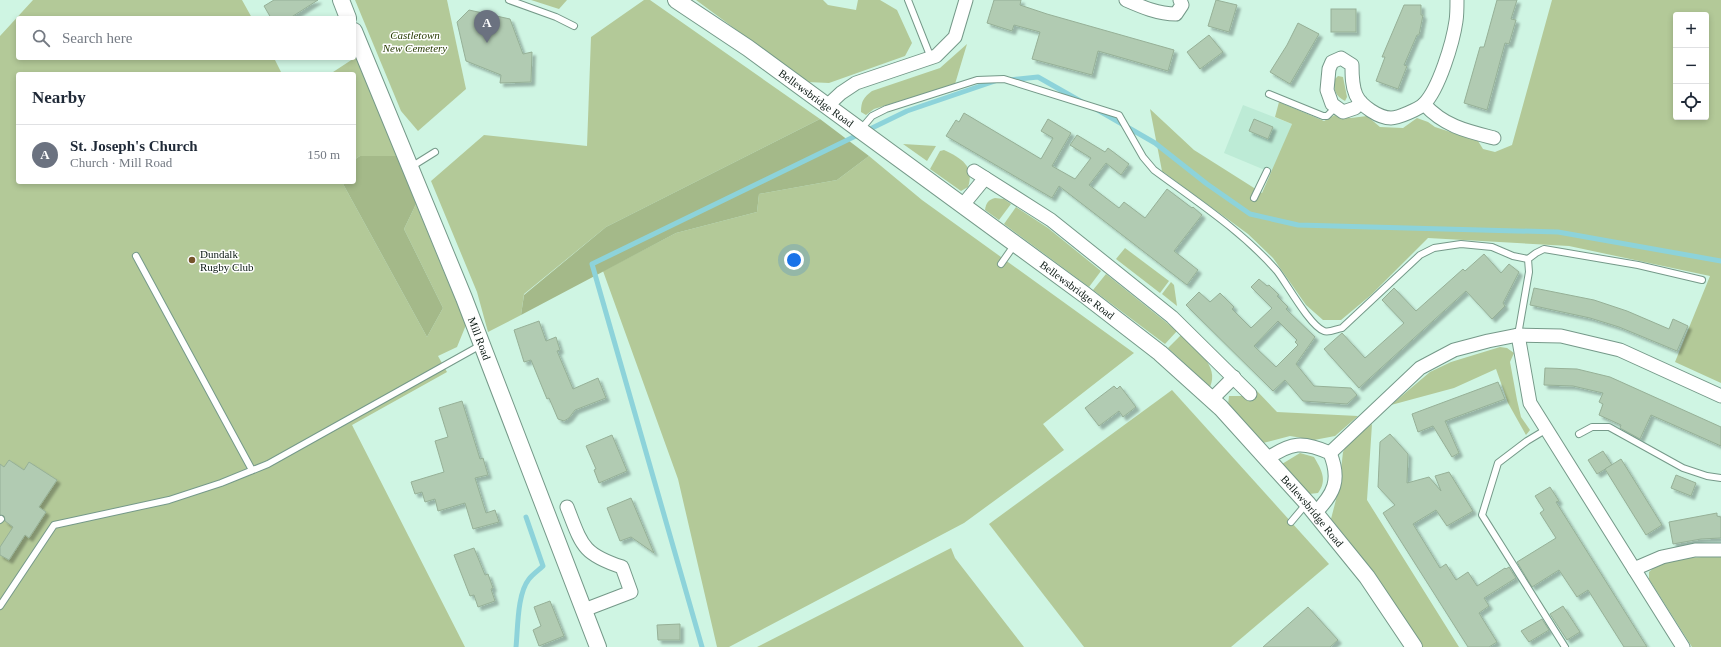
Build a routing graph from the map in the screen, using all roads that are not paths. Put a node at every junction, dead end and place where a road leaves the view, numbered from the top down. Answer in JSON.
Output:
{"nodes":[{"id":1,"x":341,"y":0,"type":"edge"},
{"id":2,"x":509,"y":0,"type":"edge"},
{"id":3,"x":676,"y":0,"type":"edge"},
{"id":4,"x":908,"y":0,"type":"edge"},
{"id":5,"x":966,"y":0,"type":"edge"},
{"id":6,"x":1126,"y":0,"type":"edge"},
{"id":7,"x":1180,"y":0,"type":"edge"},
{"id":8,"x":1457,"y":0,"type":"edge"},
{"id":9,"x":347,"y":16,"type":"edge"},
{"id":10,"x":574,"y":26,"type":"dead end"},
{"id":11,"x":356,"y":36,"type":"edge"},
{"id":12,"x":931,"y":58,"type":"junction"},
{"id":13,"x":1269,"y":94,"type":"dead end"},
{"id":14,"x":1361,"y":102,"type":"junction"},
{"id":15,"x":1424,"y":104,"type":"junction"},
{"id":16,"x":827,"y":106,"type":"junction"},
{"id":17,"x":1336,"y":107,"type":"junction"},
{"id":18,"x":860,"y":131,"type":"junction"},
{"id":19,"x":1494,"y":138,"type":"dead end"},
{"id":20,"x":435,"y":152,"type":"dead end"},
{"id":21,"x":411,"y":167,"type":"junction"},
{"id":22,"x":1267,"y":171,"type":"dead end"},
{"id":23,"x":1254,"y":198,"type":"dead end"},
{"id":24,"x":962,"y":206,"type":"junction"},
{"id":25,"x":1015,"y":244,"type":"junction"},
{"id":26,"x":136,"y":256,"type":"dead end"},
{"id":27,"x":1528,"y":259,"type":"junction"},
{"id":28,"x":1001,"y":264,"type":"dead end"},
{"id":29,"x":1702,"y":280,"type":"dead end"},
{"id":30,"x":1518,"y":335,"type":"junction"},
{"id":31,"x":481,"y":345,"type":"junction"},
{"id":32,"x":1234,"y":377,"type":"junction"},
{"id":33,"x":1250,"y":394,"type":"dead end"},
{"id":34,"x":1721,"y":396,"type":"edge"},
{"id":35,"x":1211,"y":400,"type":"junction"},
{"id":36,"x":1547,"y":428,"type":"junction"},
{"id":37,"x":1579,"y":434,"type":"dead end"},
{"id":38,"x":1330,"y":454,"type":"junction"},
{"id":39,"x":1267,"y":459,"type":"junction"},
{"id":40,"x":252,"y":470,"type":"junction"},
{"id":41,"x":1721,"y":478,"type":"edge"},
{"id":42,"x":567,"y":508,"type":"dead end"},
{"id":43,"x":1311,"y":508,"type":"junction"},
{"id":44,"x":1291,"y":522,"type":"dead end"},
{"id":45,"x":1721,"y":550,"type":"edge"},
{"id":46,"x":1634,"y":569,"type":"junction"},
{"id":47,"x":0,"y":606,"type":"edge"},
{"id":48,"x":584,"y":610,"type":"junction"},
{"id":49,"x":598,"y":647,"type":"edge"},
{"id":50,"x":1414,"y":647,"type":"edge"},
{"id":51,"x":1565,"y":647,"type":"edge"},
{"id":52,"x":1683,"y":647,"type":"edge"}],
"edges":[{"from":1,"to":9,"type":"street"},
{"from":2,"to":10,"type":"lane"},
{"from":3,"to":16,"type":"street","name":"Bellewsbridge Road"},
{"from":4,"to":12,"type":"lane"},
{"from":5,"to":12,"type":"street"},
{"from":6,"to":7,"type":"street"},
{"from":8,"to":15,"type":"street"},
{"from":11,"to":21,"type":"street","name":"Mill Road"},
{"from":12,"to":16,"type":"street"},
{"from":13,"to":17,"type":"lane"},
{"from":14,"to":15,"type":"street"},
{"from":14,"to":17,"type":"street"},
{"from":14,"to":17,"type":"street"},
{"from":15,"to":19,"type":"street"},
{"from":16,"to":18,"type":"street","name":"Bellewsbridge Road"},
{"from":18,"to":24,"type":"street","name":"Bellewsbridge Road"},
{"from":18,"to":27,"type":"lane"},
{"from":20,"to":21,"type":"lane"},
{"from":21,"to":31,"type":"street","name":"Mill Road"},
{"from":22,"to":23,"type":"lane"},
{"from":24,"to":25,"type":"street","name":"Bellewsbridge Road"},
{"from":24,"to":32,"type":"street"},
{"from":25,"to":28,"type":"lane"},
{"from":25,"to":35,"type":"street","name":"Bellewsbridge Road"},
{"from":26,"to":40,"type":"lane"},
{"from":27,"to":29,"type":"lane"},
{"from":27,"to":30,"type":"lane"},
{"from":30,"to":34,"type":"street"},
{"from":30,"to":36,"type":"street"},
{"from":30,"to":38,"type":"street"},
{"from":31,"to":40,"type":"lane"},
{"from":31,"to":48,"type":"street","name":"Mill Road"},
{"from":32,"to":33,"type":"street"},
{"from":32,"to":35,"type":"street"},
{"from":35,"to":39,"type":"street","name":"Bellewsbridge Road"},
{"from":36,"to":46,"type":"street"},
{"from":36,"to":51,"type":"lane"},
{"from":37,"to":41,"type":"lane"},
{"from":38,"to":39,"type":"street"},
{"from":38,"to":43,"type":"street"},
{"from":39,"to":43,"type":"street","name":"Bellewsbridge Road"},
{"from":40,"to":47,"type":"lane"},
{"from":42,"to":48,"type":"street"},
{"from":43,"to":44,"type":"lane"},
{"from":43,"to":50,"type":"street","name":"Bellewsbridge Road"},
{"from":45,"to":46,"type":"street"},
{"from":46,"to":52,"type":"street"},
{"from":48,"to":49,"type":"street","name":"Mill Road"}]}
